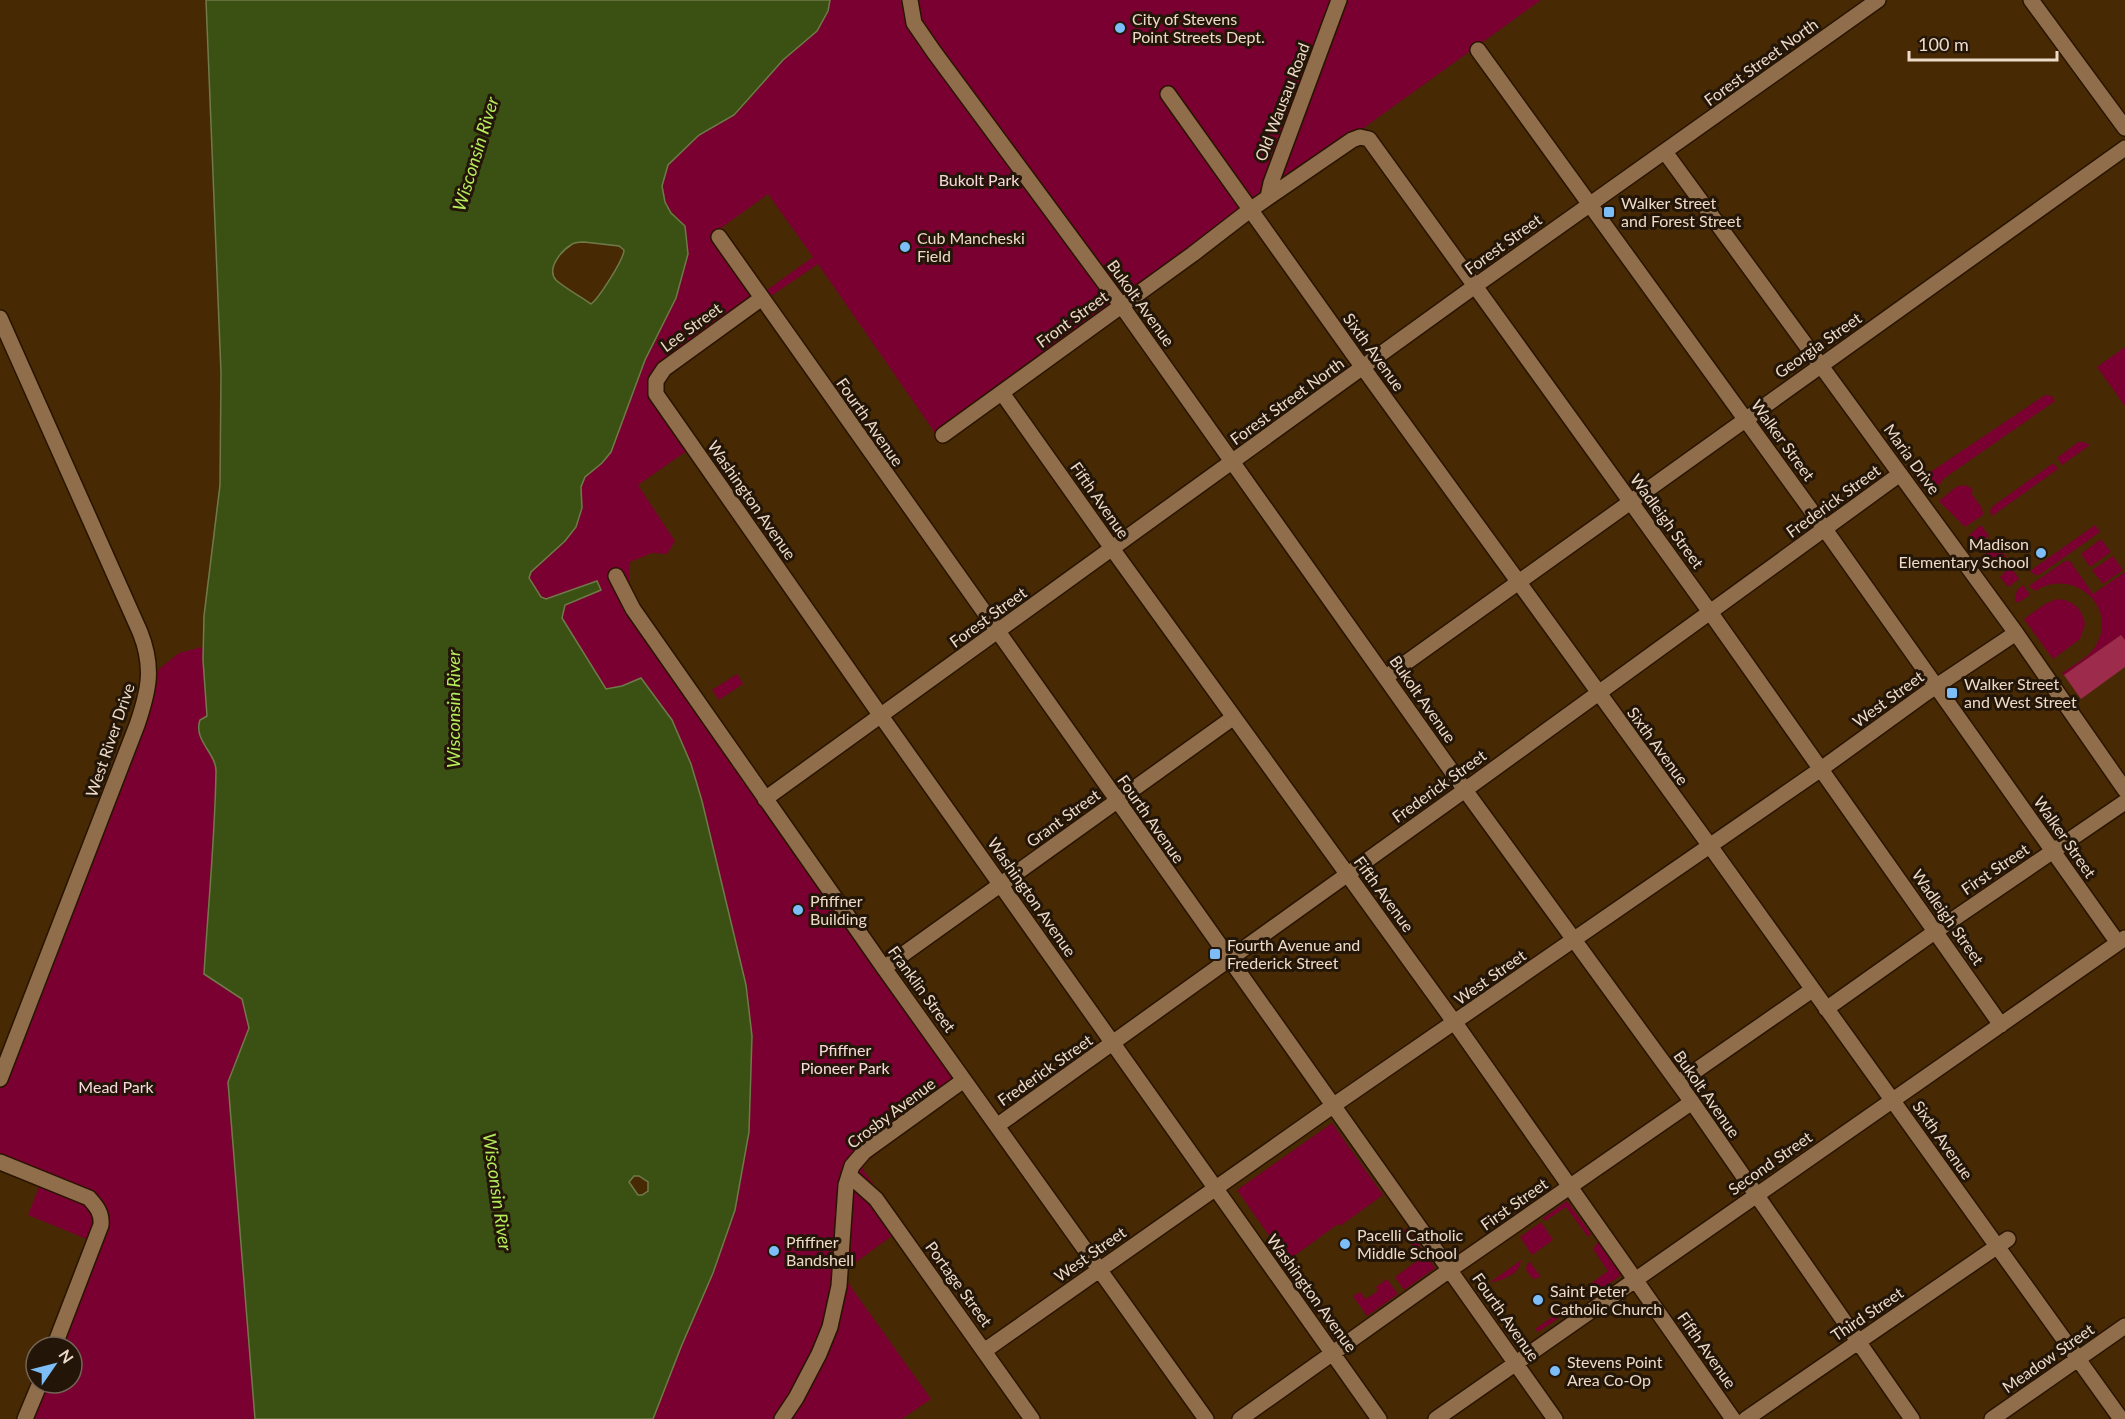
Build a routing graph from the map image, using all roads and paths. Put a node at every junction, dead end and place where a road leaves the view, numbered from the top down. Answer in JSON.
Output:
{"nodes":[{"id":1,"x":910,"y":0,"type":"edge"},
{"id":2,"x":1339,"y":0,"type":"edge"},
{"id":3,"x":1878,"y":0,"type":"edge"},
{"id":4,"x":2031,"y":0,"type":"edge"},
{"id":5,"x":1478,"y":50,"type":"dead end"},
{"id":6,"x":1168,"y":94,"type":"dead end"},
{"id":7,"x":2125,"y":128,"type":"edge"},
{"id":8,"x":2125,"y":148,"type":"edge"},
{"id":9,"x":1665,"y":153,"type":"junction"},
{"id":10,"x":1268,"y":197,"type":"junction"},
{"id":11,"x":1590,"y":204,"type":"junction"},
{"id":12,"x":1250,"y":210,"type":"junction"},
{"id":13,"x":719,"y":237,"type":"dead end"},
{"id":14,"x":1475,"y":286,"type":"junction"},
{"id":15,"x":762,"y":298,"type":"junction"},
{"id":16,"x":1121,"y":306,"type":"junction"},
{"id":17,"x":0,"y":318,"type":"edge"},
{"id":18,"x":1822,"y":365,"type":"junction"},
{"id":19,"x":1363,"y":368,"type":"junction"},
{"id":20,"x":1002,"y":393,"type":"junction"},
{"id":21,"x":656,"y":394,"type":"joint"},
{"id":22,"x":1745,"y":418,"type":"junction"},
{"id":23,"x":943,"y":435,"type":"dead end"},
{"id":24,"x":1232,"y":463,"type":"junction"},
{"id":25,"x":1900,"y":474,"type":"junction"},
{"id":26,"x":1631,"y":501,"type":"junction"},
{"id":27,"x":1824,"y":528,"type":"junction"},
{"id":28,"x":1112,"y":549,"type":"junction"},
{"id":29,"x":616,"y":576,"type":"dead end"},
{"id":30,"x":1518,"y":582,"type":"junction"},
{"id":31,"x":1710,"y":612,"type":"junction"},
{"id":32,"x":997,"y":632,"type":"junction"},
{"id":33,"x":2016,"y":633,"type":"junction"},
{"id":34,"x":1386,"y":677,"type":"junction"},
{"id":35,"x":1936,"y":686,"type":"junction"},
{"id":36,"x":1597,"y":693,"type":"junction"},
{"id":37,"x":881,"y":716,"type":"junction"},
{"id":38,"x":1234,"y":717,"type":"junction"},
{"id":39,"x":1821,"y":769,"type":"junction"},
{"id":40,"x":1465,"y":790,"type":"junction"},
{"id":41,"x":2125,"y":790,"type":"edge"},
{"id":42,"x":765,"y":799,"type":"junction"},
{"id":43,"x":1117,"y":802,"type":"junction"},
{"id":44,"x":2125,"y":802,"type":"edge"},
{"id":45,"x":1710,"y":846,"type":"junction"},
{"id":46,"x":2054,"y":852,"type":"junction"},
{"id":47,"x":1347,"y":874,"type":"junction"},
{"id":48,"x":1001,"y":884,"type":"junction"},
{"id":49,"x":1936,"y":931,"type":"junction"},
{"id":50,"x":1575,"y":939,"type":"junction"},
{"id":51,"x":2121,"y":940,"type":"edge"},
{"id":52,"x":1229,"y":960,"type":"junction"},
{"id":53,"x":884,"y":968,"type":"junction"},
{"id":54,"x":1812,"y":990,"type":"junction"},
{"id":55,"x":1826,"y":1009,"type":"junction"},
{"id":56,"x":1455,"y":1023,"type":"junction"},
{"id":57,"x":2001,"y":1025,"type":"junction"},
{"id":58,"x":1113,"y":1044,"type":"junction"},
{"id":59,"x":0,"y":1079,"type":"edge"},
{"id":60,"x":964,"y":1080,"type":"junction"},
{"id":61,"x":1678,"y":1083,"type":"junction"},
{"id":62,"x":1892,"y":1100,"type":"junction"},
{"id":63,"x":1692,"y":1102,"type":"junction"},
{"id":64,"x":1334,"y":1105,"type":"junction"},
{"id":65,"x":998,"y":1125,"type":"junction"},
{"id":66,"x":0,"y":1162,"type":"edge"},
{"id":67,"x":849,"y":1176,"type":"junction"},
{"id":68,"x":1571,"y":1187,"type":"junction"},
{"id":69,"x":1215,"y":1188,"type":"junction"},
{"id":70,"x":1756,"y":1195,"type":"junction"},
{"id":71,"x":2003,"y":1243,"type":"junction"},
{"id":72,"x":1451,"y":1269,"type":"junction"},
{"id":73,"x":1099,"y":1270,"type":"junction"},
{"id":74,"x":1636,"y":1281,"type":"junction"},
{"id":75,"x":2125,"y":1326,"type":"edge"},
{"id":76,"x":59,"y":1335,"type":"edge"},
{"id":77,"x":1859,"y":1341,"type":"junction"},
{"id":78,"x":984,"y":1351,"type":"junction"},
{"id":79,"x":1333,"y":1353,"type":"junction"},
{"id":80,"x":2078,"y":1359,"type":"junction"},
{"id":81,"x":1516,"y":1363,"type":"junction"},
{"id":82,"x":35,"y":1395,"type":"edge"},
{"id":83,"x":25,"y":1419,"type":"edge"},
{"id":84,"x":782,"y":1419,"type":"edge"},
{"id":85,"x":1032,"y":1419,"type":"edge"},
{"id":86,"x":1206,"y":1419,"type":"edge"},
{"id":87,"x":1240,"y":1419,"type":"edge"},
{"id":88,"x":1379,"y":1419,"type":"edge"},
{"id":89,"x":1436,"y":1419,"type":"edge"},
{"id":90,"x":1555,"y":1419,"type":"edge"},
{"id":91,"x":1733,"y":1419,"type":"edge"},
{"id":92,"x":1746,"y":1419,"type":"edge"},
{"id":93,"x":1912,"y":1419,"type":"edge"},
{"id":94,"x":1992,"y":1419,"type":"edge"},
{"id":95,"x":2121,"y":1419,"type":"edge"}],
"edges":[{"from":1,"to":16,"type":"street","name":"Bukolt Avenue"},
{"from":2,"to":10,"type":"street","name":"Old Wausau Road"},
{"from":3,"to":9,"type":"street","name":"Forest Street North"},
{"from":4,"to":7,"type":"street"},
{"from":5,"to":11,"type":"street","name":"Walker Street"},
{"from":6,"to":12,"type":"street","name":"Sixth Avenue"},
{"from":8,"to":18,"type":"street","name":"Georgia Street"},
{"from":9,"to":11,"type":"street","name":"Forest Street"},
{"from":9,"to":18,"type":"street","name":"Maria Drive"},
{"from":10,"to":12,"type":"street"},
{"from":10,"to":14,"type":"street","name":"Wadleigh Street"},
{"from":11,"to":14,"type":"street","name":"Forest Street"},
{"from":11,"to":22,"type":"street","name":"Walker Street"},
{"from":12,"to":16,"type":"street","name":"Front Street"},
{"from":12,"to":19,"type":"street","name":"Sixth Avenue"},
{"from":13,"to":15,"type":"street","name":"Fourth Avenue"},
{"from":14,"to":19,"type":"street","name":"Forest Street"},
{"from":14,"to":26,"type":"street","name":"Wadleigh Street"},
{"from":15,"to":21,"type":"street","name":"Lee Street"},
{"from":15,"to":32,"type":"street","name":"Fourth Avenue"},
{"from":16,"to":20,"type":"street","name":"Front Street"},
{"from":16,"to":24,"type":"street","name":"Bukolt Avenue"},
{"from":17,"to":59,"type":"street","name":"West River Drive"},
{"from":18,"to":22,"type":"street","name":"Georgia Street"},
{"from":18,"to":25,"type":"street","name":"Maria Drive"},
{"from":19,"to":24,"type":"street","name":"Forest Street North"},
{"from":19,"to":30,"type":"street","name":"Sixth Avenue"},
{"from":20,"to":23,"type":"street","name":"Front Street"},
{"from":20,"to":28,"type":"street","name":"Fifth Avenue"},
{"from":21,"to":37,"type":"street","name":"Washington Avenue"},
{"from":22,"to":26,"type":"street","name":"Georgia Street"},
{"from":22,"to":27,"type":"street","name":"Walker Street"},
{"from":24,"to":28,"type":"street","name":"Forest Street"},
{"from":24,"to":34,"type":"street","name":"Bukolt Avenue"},
{"from":25,"to":27,"type":"street","name":"Frederick Street"},
{"from":25,"to":33,"type":"street","name":"Maria Drive"},
{"from":26,"to":30,"type":"street","name":"Georgia Street"},
{"from":26,"to":31,"type":"street","name":"Wadleigh Street"},
{"from":27,"to":31,"type":"street","name":"Frederick Street"},
{"from":27,"to":35,"type":"street","name":"Walker Street"},
{"from":28,"to":32,"type":"street","name":"Forest Street"},
{"from":28,"to":38,"type":"street","name":"Fifth Avenue"},
{"from":29,"to":42,"type":"street","name":"Franklin Street"},
{"from":30,"to":34,"type":"street","name":"Georgia Street"},
{"from":30,"to":36,"type":"street","name":"Sixth Avenue"},
{"from":31,"to":36,"type":"street","name":"Frederick Street"},
{"from":31,"to":39,"type":"street","name":"Wadleigh Street"},
{"from":32,"to":37,"type":"street","name":"Forest Street"},
{"from":32,"to":43,"type":"street","name":"Fourth Avenue"},
{"from":33,"to":35,"type":"street","name":"West Street"},
{"from":33,"to":41,"type":"street","name":"Maria Drive"},
{"from":34,"to":40,"type":"street","name":"Bukolt Avenue"},
{"from":35,"to":39,"type":"street","name":"West Street"},
{"from":35,"to":46,"type":"street","name":"Walker Street"},
{"from":36,"to":40,"type":"street","name":"Frederick Street"},
{"from":36,"to":45,"type":"street","name":"Sixth Avenue"},
{"from":37,"to":42,"type":"street","name":"Forest Street"},
{"from":37,"to":48,"type":"street","name":"Washington Avenue"},
{"from":38,"to":43,"type":"street","name":"Grant Street"},
{"from":38,"to":47,"type":"street","name":"Fifth Avenue"},
{"from":39,"to":45,"type":"street","name":"West Street"},
{"from":39,"to":49,"type":"street","name":"Wadleigh Street"},
{"from":40,"to":47,"type":"street","name":"Frederick Street"},
{"from":40,"to":50,"type":"street","name":"Bukolt Avenue"},
{"from":42,"to":53,"type":"street","name":"Franklin Street"},
{"from":43,"to":48,"type":"street","name":"Grant Street"},
{"from":43,"to":52,"type":"street","name":"Fourth Avenue"},
{"from":44,"to":46,"type":"street","name":"First Street"},
{"from":45,"to":50,"type":"street","name":"West Street"},
{"from":45,"to":54,"type":"street","name":"Sixth Avenue"},
{"from":46,"to":49,"type":"street","name":"First Street"},
{"from":46,"to":51,"type":"street","name":"Walker Street"},
{"from":47,"to":52,"type":"street","name":"Frederick Street"},
{"from":47,"to":56,"type":"street","name":"Fifth Avenue"},
{"from":48,"to":53,"type":"street","name":"Grant Street"},
{"from":48,"to":58,"type":"street","name":"Washington Avenue"},
{"from":49,"to":55,"type":"street","name":"First Street"},
{"from":49,"to":57,"type":"street","name":"Wadleigh Street"},
{"from":50,"to":56,"type":"street","name":"West Street"},
{"from":50,"to":61,"type":"street","name":"Bukolt Avenue"},
{"from":51,"to":57,"type":"street","name":"Second Street"},
{"from":52,"to":58,"type":"street","name":"Frederick Street"},
{"from":52,"to":64,"type":"street","name":"Fourth Avenue"},
{"from":53,"to":60,"type":"street","name":"Franklin Street"},
{"from":54,"to":55,"type":"street","name":"Sixth Avenue"},
{"from":54,"to":61,"type":"street"},
{"from":55,"to":62,"type":"street","name":"Sixth Avenue"},
{"from":56,"to":64,"type":"street","name":"West Street"},
{"from":56,"to":68,"type":"street","name":"Fifth Avenue"},
{"from":57,"to":62,"type":"street","name":"Second Street"},
{"from":58,"to":65,"type":"street","name":"Frederick Street"},
{"from":58,"to":69,"type":"street","name":"Washington Avenue"},
{"from":60,"to":65,"type":"street","name":"Franklin Street"},
{"from":60,"to":67,"type":"street","name":"Crosby Avenue"},
{"from":61,"to":63,"type":"street","name":"Bukolt Avenue"},
{"from":62,"to":70,"type":"street","name":"Second Street"},
{"from":62,"to":71,"type":"street","name":"Sixth Avenue"},
{"from":63,"to":68,"type":"street","name":"First Street"},
{"from":63,"to":70,"type":"street","name":"Bukolt Avenue"},
{"from":64,"to":69,"type":"street","name":"West Street"},
{"from":64,"to":72,"type":"street","name":"Fourth Avenue"},
{"from":65,"to":73,"type":"street","name":"Franklin Street"},
{"from":66,"to":76,"type":"street"},
{"from":67,"to":78,"type":"street","name":"Portage Street"},
{"from":67,"to":84,"type":"street","name":"Crosby Avenue"},
{"from":68,"to":72,"type":"street","name":"First Street"},
{"from":68,"to":74,"type":"street","name":"Fifth Avenue"},
{"from":69,"to":73,"type":"street","name":"West Street"},
{"from":69,"to":79,"type":"street","name":"Washington Avenue"},
{"from":70,"to":74,"type":"street","name":"Second Street"},
{"from":70,"to":77,"type":"street","name":"Bukolt Avenue"},
{"from":71,"to":77,"type":"street","name":"Third Street"},
{"from":71,"to":80,"type":"street","name":"Sixth Avenue"},
{"from":72,"to":79,"type":"street","name":"First Street"},
{"from":72,"to":81,"type":"street","name":"Fourth Avenue"},
{"from":73,"to":78,"type":"street","name":"West Street"},
{"from":73,"to":86,"type":"street","name":"Franklin Street"},
{"from":74,"to":81,"type":"street","name":"Second Street"},
{"from":74,"to":91,"type":"street","name":"Fifth Avenue"},
{"from":75,"to":80,"type":"street","name":"Meadow Street"},
{"from":77,"to":92,"type":"street","name":"Third Street"},
{"from":77,"to":93,"type":"street","name":"Bukolt Avenue"},
{"from":78,"to":85,"type":"street","name":"Portage Street"},
{"from":79,"to":87,"type":"street","name":"First Street"},
{"from":79,"to":88,"type":"street","name":"Washington Avenue"},
{"from":80,"to":94,"type":"street","name":"Meadow Street"},
{"from":80,"to":95,"type":"street","name":"Sixth Avenue"},
{"from":81,"to":89,"type":"street","name":"Second Street"},
{"from":81,"to":90,"type":"street","name":"Fourth Avenue"},
{"from":82,"to":83,"type":"street"}]}
